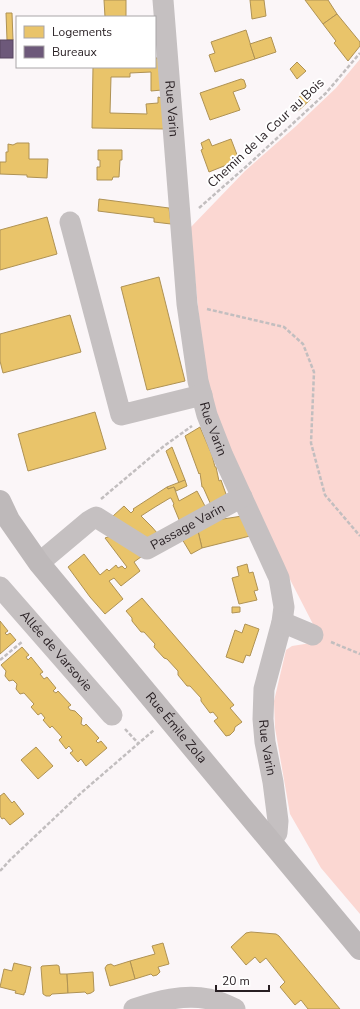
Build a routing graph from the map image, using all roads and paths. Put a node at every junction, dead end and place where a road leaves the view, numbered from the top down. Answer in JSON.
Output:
{"nodes":[{"id":1,"x":163,"y":0,"type":"edge"},
{"id":2,"x":360,"y":53,"type":"edge"},
{"id":3,"x":70,"y":222,"type":"dead end"},
{"id":4,"x":181,"y":224,"type":"junction"},
{"id":5,"x":187,"y":304,"type":"junction"},
{"id":6,"x":202,"y":395,"type":"junction"},
{"id":7,"x":207,"y":415,"type":"junction"},
{"id":8,"x":242,"y":498,"type":"junction"},
{"id":9,"x":0,"y":501,"type":"edge"},
{"id":10,"x":89,"y":521,"type":"junction"},
{"id":11,"x":360,"y":536,"type":"edge"},
{"id":12,"x":39,"y":563,"type":"junction"},
{"id":13,"x":0,"y":588,"type":"edge"},
{"id":14,"x":282,"y":622,"type":"junction"},
{"id":15,"x":37,"y":630,"type":"junction"},
{"id":16,"x":313,"y":635,"type":"joint"},
{"id":17,"x":360,"y":654,"type":"edge"},
{"id":18,"x":0,"y":660,"type":"edge"},
{"id":19,"x":112,"y":715,"type":"dead end"},
{"id":20,"x":157,"y":727,"type":"dead end"},
{"id":21,"x":270,"y":841,"type":"junction"},
{"id":22,"x":0,"y":871,"type":"edge"},
{"id":23,"x":360,"y":950,"type":"edge"},
{"id":24,"x":134,"y":1009,"type":"edge"},
{"id":25,"x":235,"y":1009,"type":"edge"}],
"edges":[{"from":1,"to":4,"type":"street","name":"Rue Varin"},
{"from":2,"to":4,"type":"path","name":"Chemin de la Cour au Bois"},
{"from":3,"to":6,"type":"street"},
{"from":4,"to":5,"type":"street","name":"Rue Varin"},
{"from":5,"to":6,"type":"street","name":"Rue Varin"},
{"from":5,"to":11,"type":"path"},
{"from":6,"to":7,"type":"street","name":"Rue Varin"},
{"from":7,"to":8,"type":"street","name":"Rue Varin"},
{"from":7,"to":10,"type":"path"},
{"from":8,"to":10,"type":"street","name":"Passage Varin"},
{"from":8,"to":14,"type":"street","name":"Rue Varin"},
{"from":9,"to":12,"type":"main road","name":"Rue Émile Zola"},
{"from":10,"to":12,"type":"street"},
{"from":12,"to":21,"type":"main road","name":"Rue Émile Zola"},
{"from":13,"to":15,"type":"street","name":"Allée de Varsovie"},
{"from":14,"to":16,"type":"street"},
{"from":14,"to":21,"type":"street","name":"Rue Varin"},
{"from":15,"to":18,"type":"path"},
{"from":15,"to":19,"type":"street","name":"Allée de Varsovie"},
{"from":16,"to":17,"type":"path"},
{"from":20,"to":22,"type":"path"},
{"from":21,"to":23,"type":"main road","name":"Rue Émile Zola"},
{"from":24,"to":25,"type":"street"}]}
